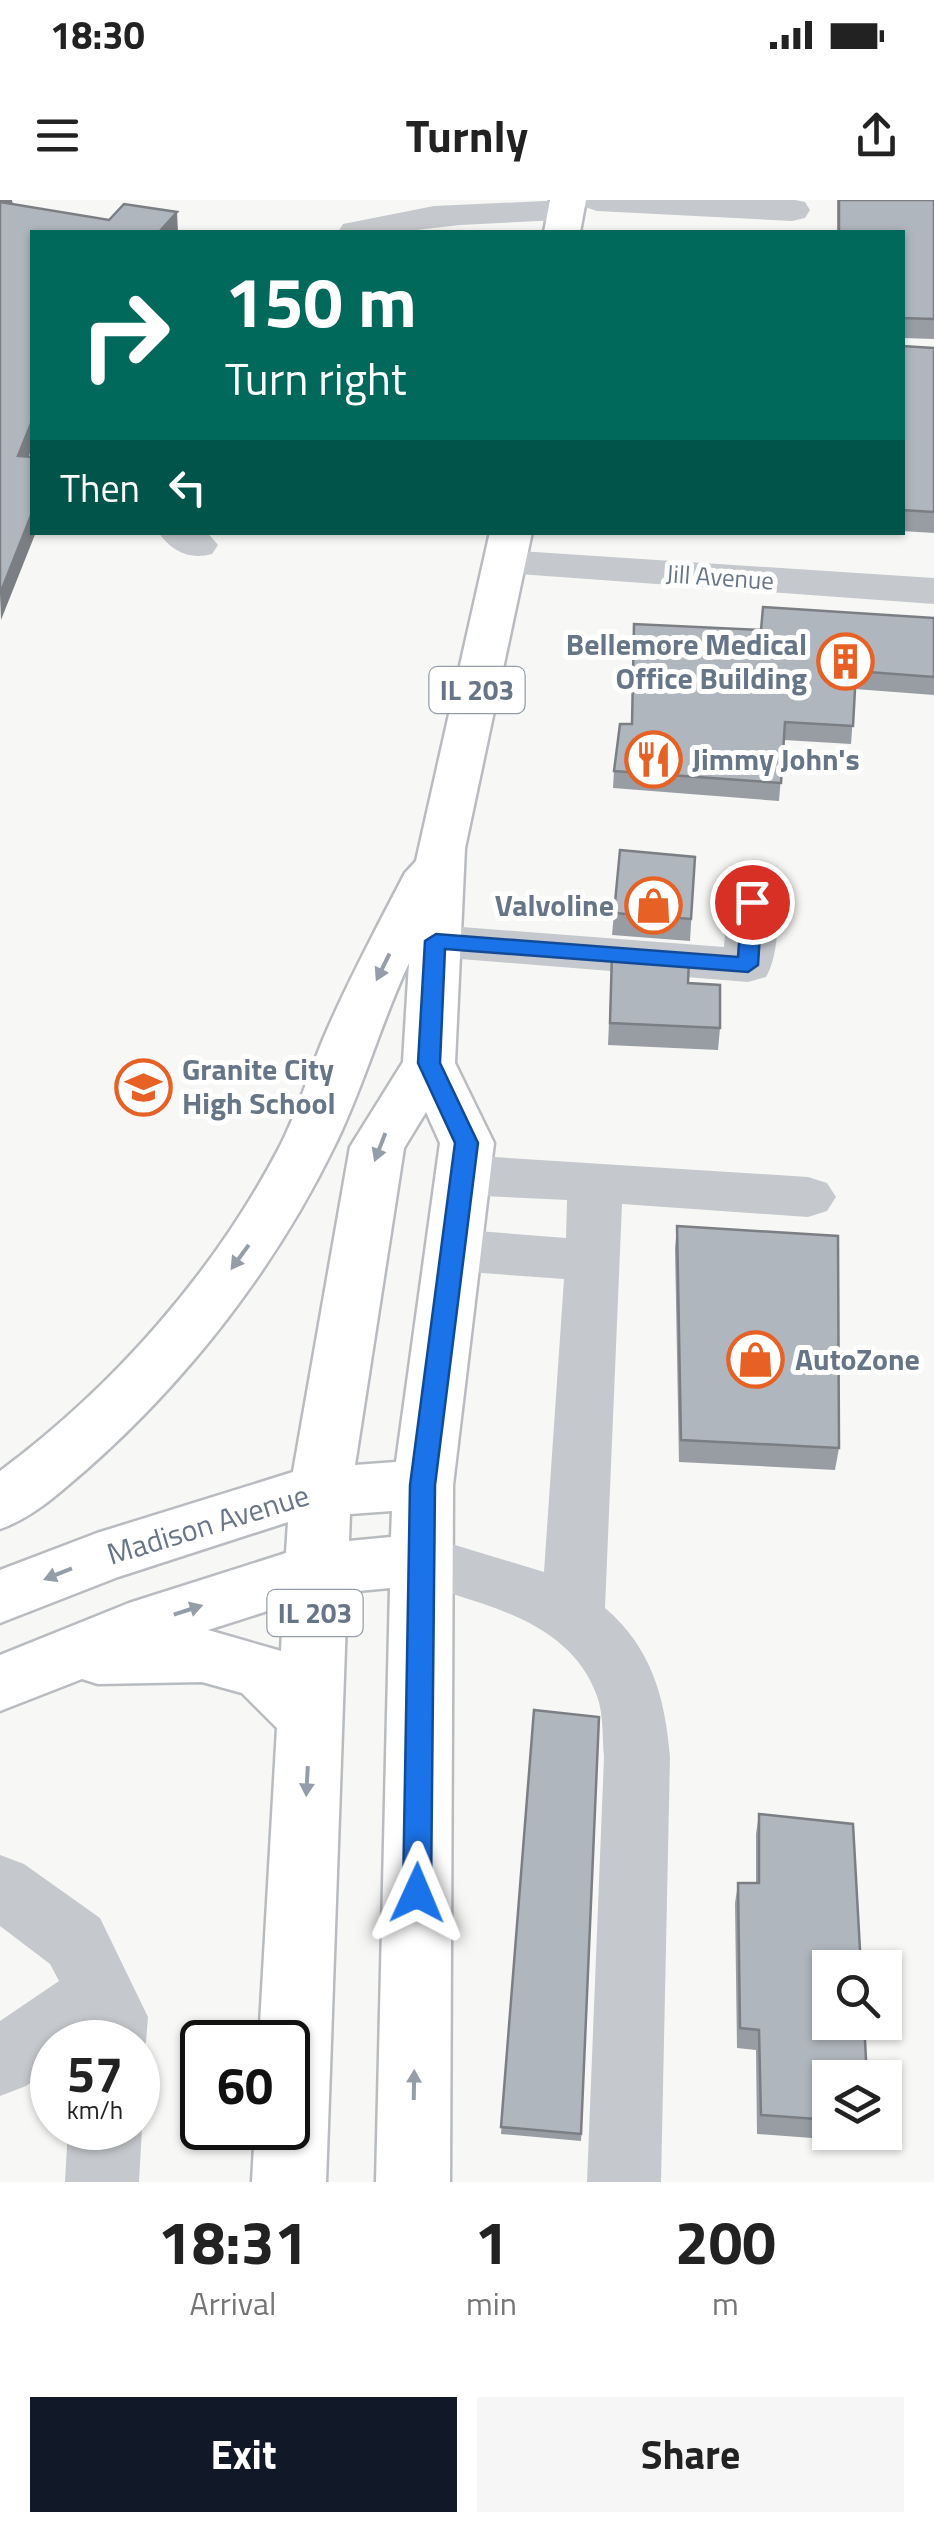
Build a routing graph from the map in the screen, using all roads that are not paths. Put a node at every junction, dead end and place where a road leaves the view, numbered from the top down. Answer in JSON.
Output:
{"nodes":[{"id":1,"x":792,"y":210,"type":"dead end"},
{"id":2,"x":573,"y":211,"type":"edge"},
{"id":3,"x":363,"y":230,"type":"edge"},
{"id":4,"x":508,"y":548,"type":"edge"},
{"id":5,"x":934,"y":591,"type":"edge"},
{"id":6,"x":441,"y":848,"type":"junction"},
{"id":7,"x":752,"y":902,"type":"dead end"},
{"id":8,"x":436,"y":941,"type":"junction"},
{"id":9,"x":429,"y":1063,"type":"junction"},
{"id":10,"x":462,"y":1175,"type":"junction"},
{"id":11,"x":595,"y":1182,"type":"junction"},
{"id":12,"x":808,"y":1197,"type":"dead end"},
{"id":13,"x":453,"y":1250,"type":"junction"},
{"id":14,"x":593,"y":1261,"type":"junction"},
{"id":15,"x":422,"y":1485,"type":"junction"},
{"id":16,"x":320,"y":1491,"type":"junction"},
{"id":17,"x":0,"y":1504,"type":"edge"},
{"id":18,"x":422,"y":1560,"type":"junction"},
{"id":19,"x":317,"y":1569,"type":"junction"},
{"id":20,"x":0,"y":1597,"type":"edge"},
{"id":21,"x":573,"y":1617,"type":"junction"},
{"id":22,"x":65,"y":1657,"type":"junction"},
{"id":23,"x":0,"y":1684,"type":"edge"},
{"id":24,"x":310,"y":1718,"type":"junction"},
{"id":25,"x":0,"y":1886,"type":"edge"},
{"id":26,"x":105,"y":2018,"type":"edge"},
{"id":27,"x":0,"y":2062,"type":"edge"},
{"id":28,"x":104,"y":2150,"type":"edge"},
{"id":29,"x":102,"y":2182,"type":"edge"},
{"id":30,"x":288,"y":2182,"type":"edge"},
{"id":31,"x":414,"y":2182,"type":"edge"},
{"id":32,"x":624,"y":2182,"type":"edge"}],
"edges":[{"from":1,"to":2,"type":"street"},
{"from":2,"to":3,"type":"street"},
{"from":4,"to":5,"type":"street","name":"Jill Avenue"},
{"from":4,"to":6,"type":"main road","number":"IL 203"},
{"from":6,"to":8,"type":"main road","number":"IL 203"},
{"from":6,"to":17,"type":"main road","one_way":true},
{"from":7,"to":8,"type":"street"},
{"from":8,"to":9,"type":"main road","number":"IL 203"},
{"from":9,"to":10,"type":"main road","number":"IL 203"},
{"from":9,"to":16,"type":"main road","number":"IL 203","one_way":true},
{"from":10,"to":11,"type":"street"},
{"from":10,"to":13,"type":"main road","number":"IL 203"},
{"from":11,"to":12,"type":"street"},
{"from":11,"to":14,"type":"street"},
{"from":13,"to":14,"type":"street"},
{"from":13,"to":15,"type":"main road","number":"IL 203"},
{"from":14,"to":21,"type":"street"},
{"from":15,"to":16,"type":"main road","name":"Madison Avenue"},
{"from":15,"to":18,"type":"main road","number":"IL 203"},
{"from":16,"to":19,"type":"main road","number":"IL 203"},
{"from":16,"to":20,"type":"main road","name":"Madison Avenue","one_way":true},
{"from":18,"to":19,"type":"main road"},
{"from":18,"to":21,"type":"street"},
{"from":31,"to":18,"type":"main road","number":"IL 203","one_way":true},
{"from":22,"to":19,"type":"main road","one_way":true},
{"from":19,"to":24,"type":"main road","number":"IL 203"},
{"from":21,"to":32,"type":"street"},
{"from":22,"to":23,"type":"main road"},
{"from":22,"to":24,"type":"main road"},
{"from":24,"to":30,"type":"main road","number":"IL 203","one_way":true},
{"from":25,"to":26,"type":"street"},
{"from":26,"to":27,"type":"street"},
{"from":28,"to":29,"type":"street"}]}
